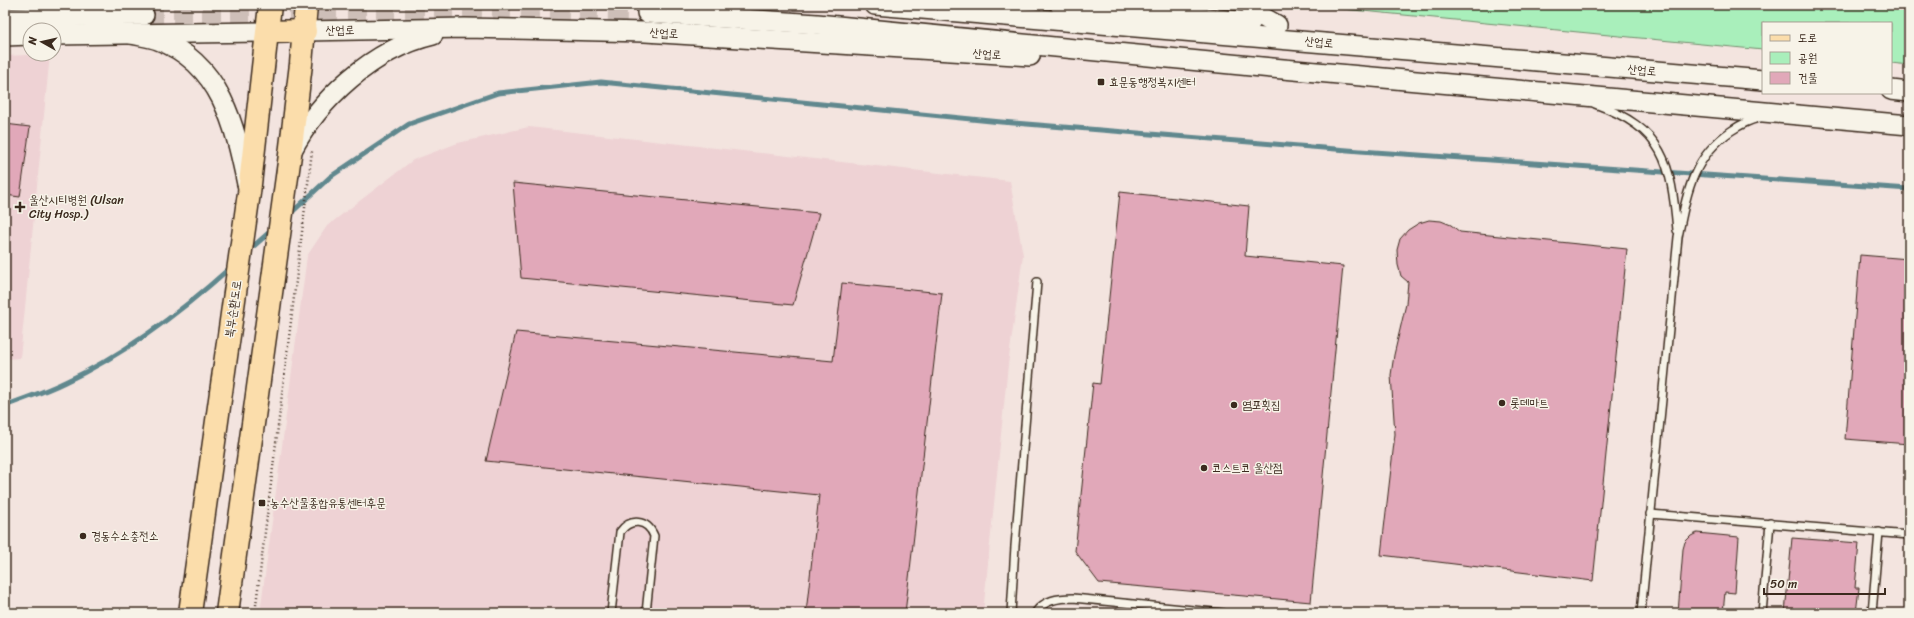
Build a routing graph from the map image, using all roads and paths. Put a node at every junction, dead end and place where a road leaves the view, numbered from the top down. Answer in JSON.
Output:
{"nodes":[{"id":1,"x":270,"y":5,"type":"edge"},
{"id":2,"x":306,"y":5,"type":"edge"},
{"id":3,"x":875,"y":5,"type":"edge"},
{"id":4,"x":1060,"y":5,"type":"edge"},
{"id":5,"x":1066,"y":5,"type":"edge"},
{"id":6,"x":1250,"y":5,"type":"edge"},
{"id":7,"x":1186,"y":11,"type":"edge"},
{"id":8,"x":647,"y":13,"type":"tunnel mouth"},
{"id":9,"x":144,"y":15,"type":"tunnel mouth"},
{"id":10,"x":5,"y":18,"type":"edge"},
{"id":11,"x":1277,"y":25,"type":"junction"},
{"id":12,"x":465,"y":28,"type":"junction"},
{"id":13,"x":305,"y":31,"type":"junction"},
{"id":14,"x":268,"y":32,"type":"junction"},
{"id":15,"x":131,"y":34,"type":"junction"},
{"id":16,"x":62,"y":35,"type":"edge"},
{"id":17,"x":5,"y":36,"type":"edge"},
{"id":18,"x":22,"y":36,"type":"edge"},
{"id":19,"x":1272,"y":68,"type":"junction"},
{"id":20,"x":1762,"y":80,"type":"edge"},
{"id":21,"x":1762,"y":80,"type":"edge"},
{"id":22,"x":1892,"y":90,"type":"edge"},
{"id":23,"x":1909,"y":92,"type":"edge"},
{"id":24,"x":1571,"y":95,"type":"junction"},
{"id":25,"x":1776,"y":113,"type":"junction"},
{"id":26,"x":1909,"y":125,"type":"edge"},
{"id":27,"x":289,"y":163,"type":"junction"},
{"id":28,"x":308,"y":185,"type":"dead end"},
{"id":29,"x":248,"y":201,"type":"junction"},
{"id":30,"x":1678,"y":237,"type":"junction"},
{"id":31,"x":1037,"y":282,"type":"dead end"},
{"id":32,"x":1650,"y":514,"type":"junction"},
{"id":33,"x":1770,"y":523,"type":"junction"},
{"id":34,"x":1878,"y":532,"type":"junction"},
{"id":35,"x":1909,"y":535,"type":"edge"},
{"id":36,"x":190,"y":613,"type":"edge"},
{"id":37,"x":227,"y":613,"type":"edge"},
{"id":38,"x":255,"y":613,"type":"edge"},
{"id":39,"x":611,"y":613,"type":"edge"},
{"id":40,"x":646,"y":613,"type":"edge"},
{"id":41,"x":1011,"y":613,"type":"edge"},
{"id":42,"x":1034,"y":613,"type":"edge"},
{"id":43,"x":1223,"y":613,"type":"edge"},
{"id":44,"x":1641,"y":613,"type":"edge"},
{"id":45,"x":1762,"y":613,"type":"edge"},
{"id":46,"x":1872,"y":613,"type":"edge"}],
"edges":[{"from":1,"to":14,"type":"main road","name":"북부순환도로"},
{"from":2,"to":13,"type":"main road"},
{"from":3,"to":20,"type":"main road","name":"산업로"},
{"from":4,"to":5,"type":"main road","name":"산업로"},
{"from":5,"to":7,"type":"main road","name":"산업로"},
{"from":6,"to":11,"type":"main road"},
{"from":7,"to":11,"type":"main road","name":"산업로"},
{"from":8,"to":19,"type":"main road","name":"산업로"},
{"from":9,"to":10,"type":"main road"},
{"from":11,"to":21,"type":"main road","name":"산업로"},
{"from":12,"to":13,"type":"main road","name":"산업로"},
{"from":12,"to":19,"type":"main road","name":"산업로"},
{"from":12,"to":27,"type":"main road"},
{"from":13,"to":14,"type":"main road","name":"산업로"},
{"from":13,"to":27,"type":"main road"},
{"from":14,"to":15,"type":"main road","name":"산업로"},
{"from":14,"to":29,"type":"main road","name":"북부순환도로"},
{"from":15,"to":16,"type":"main road","name":"산업로"},
{"from":15,"to":29,"type":"main road"},
{"from":17,"to":18,"type":"main road"},
{"from":19,"to":24,"type":"main road","name":"산업로"},
{"from":22,"to":23,"type":"main road"},
{"from":24,"to":25,"type":"main road","name":"산업로"},
{"from":24,"to":30,"type":"lane"},
{"from":25,"to":26,"type":"main road","name":"산업로"},
{"from":25,"to":30,"type":"lane"},
{"from":27,"to":37,"type":"main road"},
{"from":28,"to":38,"type":"path"},
{"from":29,"to":36,"type":"main road","name":"북부순환도로"},
{"from":30,"to":32,"type":"lane"},
{"from":31,"to":41,"type":"lane"},
{"from":32,"to":33,"type":"lane"},
{"from":32,"to":44,"type":"lane"},
{"from":33,"to":34,"type":"lane"},
{"from":33,"to":45,"type":"lane"},
{"from":34,"to":35,"type":"lane"},
{"from":34,"to":46,"type":"lane"},
{"from":39,"to":40,"type":"lane"},
{"from":42,"to":43,"type":"lane"}]}
